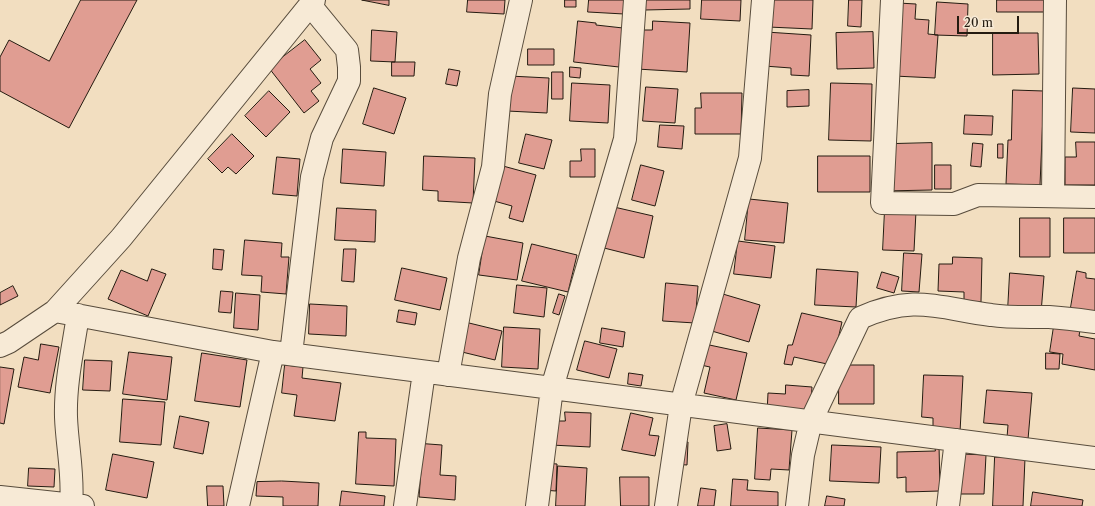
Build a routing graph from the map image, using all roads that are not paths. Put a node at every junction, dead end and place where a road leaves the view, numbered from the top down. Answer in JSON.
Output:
{"nodes":[{"id":1,"x":521,"y":0,"type":"edge"},
{"id":2,"x":635,"y":0,"type":"edge"},
{"id":3,"x":763,"y":0,"type":"edge"},
{"id":4,"x":892,"y":0,"type":"edge"},
{"id":5,"x":1055,"y":0,"type":"edge"},
{"id":6,"x":312,"y":2,"type":"edge"},
{"id":7,"x":1053,"y":196,"type":"junction"},
{"id":8,"x":1095,"y":197,"type":"edge"},
{"id":9,"x":55,"y":311,"type":"junction"},
{"id":10,"x":78,"y":315,"type":"junction"},
{"id":11,"x":1095,"y":322,"type":"edge"},
{"id":12,"x":0,"y":346,"type":"edge"},
{"id":13,"x":282,"y":353,"type":"junction"},
{"id":14,"x":424,"y":372,"type":"junction"},
{"id":15,"x":448,"y":375,"type":"junction"},
{"id":16,"x":552,"y":388,"type":"junction"},
{"id":17,"x":681,"y":405,"type":"junction"},
{"id":18,"x":811,"y":421,"type":"junction"},
{"id":19,"x":956,"y":440,"type":"junction"},
{"id":20,"x":1095,"y":458,"type":"edge"},
{"id":21,"x":0,"y":497,"type":"edge"},
{"id":22,"x":75,"y":505,"type":"edge"},
{"id":23,"x":238,"y":506,"type":"edge"},
{"id":24,"x":405,"y":506,"type":"edge"},
{"id":25,"x":537,"y":506,"type":"edge"},
{"id":26,"x":666,"y":506,"type":"edge"},
{"id":27,"x":797,"y":506,"type":"edge"},
{"id":28,"x":948,"y":506,"type":"edge"}],
"edges":[{"from":1,"to":15,"type":"street"},
{"from":2,"to":16,"type":"street"},
{"from":3,"to":17,"type":"street"},
{"from":4,"to":7,"type":"street"},
{"from":5,"to":7,"type":"street"},
{"from":6,"to":9,"type":"street"},
{"from":6,"to":13,"type":"street"},
{"from":7,"to":8,"type":"street"},
{"from":9,"to":10,"type":"street"},
{"from":9,"to":12,"type":"street"},
{"from":10,"to":13,"type":"street"},
{"from":10,"to":22,"type":"street"},
{"from":11,"to":18,"type":"street"},
{"from":13,"to":14,"type":"street"},
{"from":13,"to":23,"type":"street"},
{"from":14,"to":15,"type":"street"},
{"from":14,"to":24,"type":"street"},
{"from":15,"to":16,"type":"street"},
{"from":16,"to":17,"type":"street"},
{"from":16,"to":25,"type":"street"},
{"from":17,"to":18,"type":"street"},
{"from":17,"to":26,"type":"street"},
{"from":18,"to":19,"type":"street"},
{"from":18,"to":27,"type":"street"},
{"from":19,"to":20,"type":"street"},
{"from":19,"to":28,"type":"street"},
{"from":21,"to":22,"type":"street"}]}
